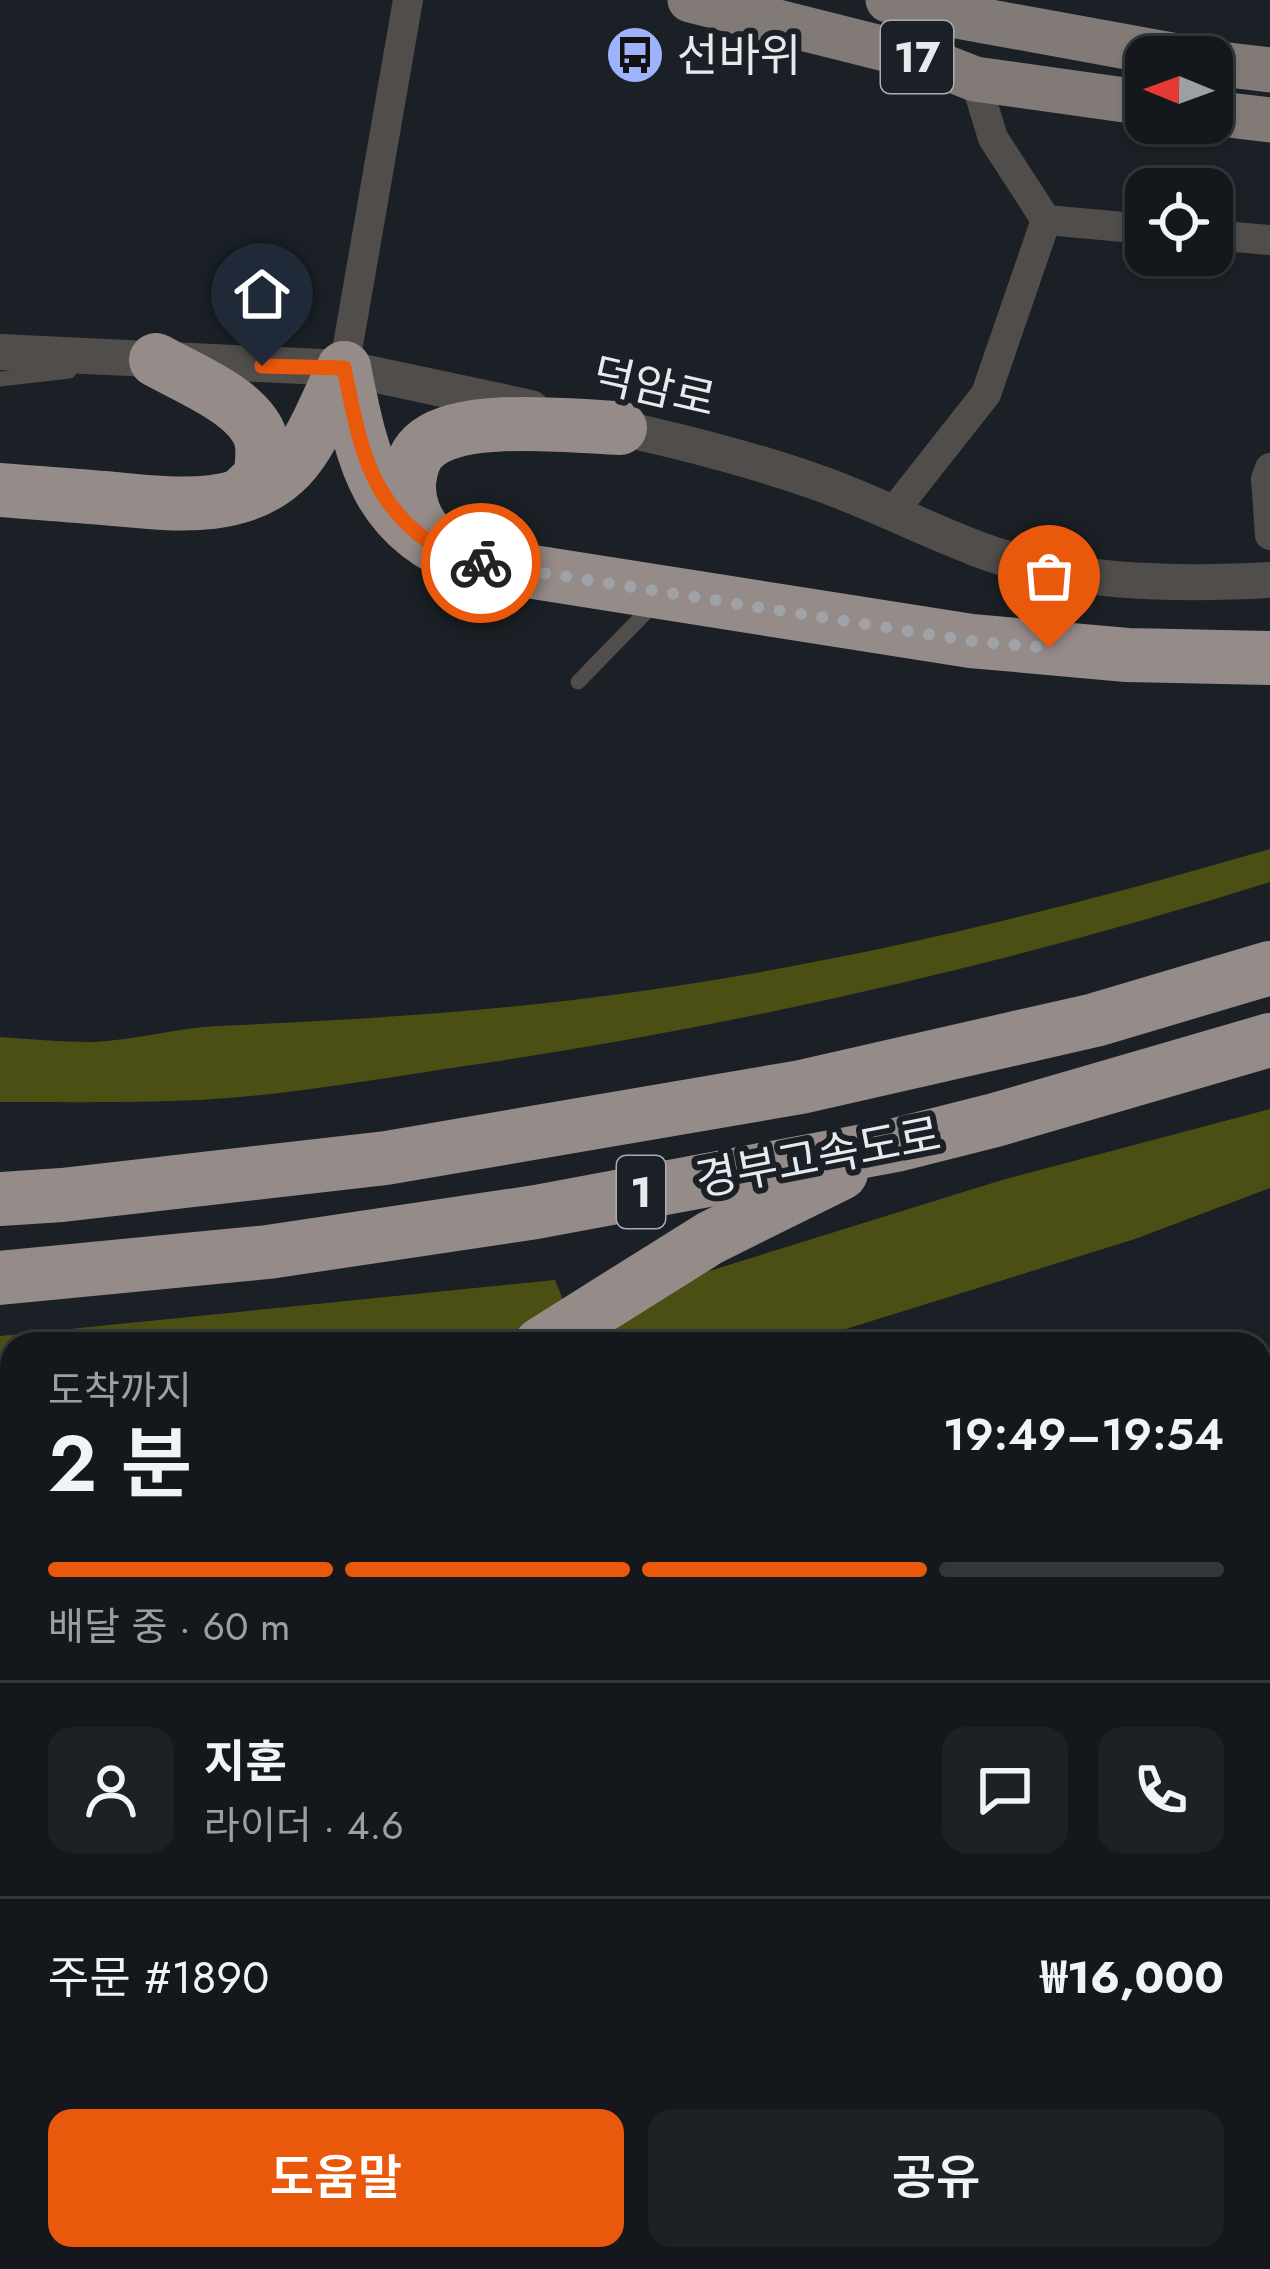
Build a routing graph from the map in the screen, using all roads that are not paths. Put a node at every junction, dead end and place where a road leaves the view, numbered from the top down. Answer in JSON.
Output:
{"nodes":[{"id":1,"x":408,"y":0,"type":"edge"},
{"id":2,"x":690,"y":0,"type":"edge"},
{"id":3,"x":888,"y":0,"type":"edge"},
{"id":4,"x":1125,"y":47,"type":"edge"},
{"id":5,"x":1233,"y":66,"type":"edge"},
{"id":6,"x":1270,"y":70,"type":"edge"},
{"id":7,"x":975,"y":79,"type":"junction"},
{"id":8,"x":1125,"y":101,"type":"edge"},
{"id":9,"x":1233,"y":116,"type":"edge"},
{"id":10,"x":1270,"y":120,"type":"edge"},
{"id":11,"x":1046,"y":220,"type":"junction"},
{"id":12,"x":1125,"y":227,"type":"edge"},
{"id":13,"x":1233,"y":237,"type":"edge"},
{"id":14,"x":1270,"y":240,"type":"edge"},
{"id":15,"x":0,"y":352,"type":"edge"},
{"id":16,"x":156,"y":360,"type":"junction"},
{"id":17,"x":344,"y":368,"type":"junction"},
{"id":18,"x":0,"y":379,"type":"edge"},
{"id":19,"x":620,"y":428,"type":"junction"},
{"id":20,"x":1270,"y":468,"type":"edge"},
{"id":21,"x":0,"y":490,"type":"edge"},
{"id":22,"x":240,"y":496,"type":"junction"},
{"id":23,"x":893,"y":512,"type":"junction"},
{"id":24,"x":1270,"y":535,"type":"edge"},
{"id":25,"x":446,"y":553,"type":"junction"},
{"id":26,"x":1270,"y":560,"type":"edge"},
{"id":27,"x":1270,"y":580,"type":"edge"},
{"id":28,"x":1223,"y":581,"type":"junction"},
{"id":29,"x":666,"y":592,"type":"junction"},
{"id":30,"x":1270,"y":658,"type":"edge"},
{"id":31,"x":578,"y":682,"type":"dead end"},
{"id":32,"x":1270,"y":968,"type":"edge"},
{"id":33,"x":1270,"y":1040,"type":"edge"},
{"id":34,"x":896,"y":1145,"type":"junction"},
{"id":35,"x":0,"y":1198,"type":"edge"},
{"id":36,"x":0,"y":1278,"type":"edge"},
{"id":37,"x":560,"y":1332,"type":"edge"}],
"edges":[{"from":1,"to":17,"type":"street"},
{"from":2,"to":7,"type":"main road","number":"17"},
{"from":3,"to":4,"type":"main road","number":"17"},
{"from":5,"to":6,"type":"main road"},
{"from":7,"to":8,"type":"main road","number":"17"},
{"from":7,"to":11,"type":"street"},
{"from":9,"to":10,"type":"main road"},
{"from":11,"to":12,"type":"street"},
{"from":11,"to":23,"type":"street"},
{"from":13,"to":14,"type":"street"},
{"from":15,"to":16,"type":"street","name":"덕암로"},
{"from":16,"to":17,"type":"street","name":"덕암로"},
{"from":16,"to":18,"type":"lane"},
{"from":16,"to":22,"type":"highway"},
{"from":17,"to":19,"type":"street","name":"덕암로"},
{"from":17,"to":22,"type":"highway"},
{"from":17,"to":25,"type":"highway"},
{"from":19,"to":23,"type":"street","name":"덕암로"},
{"from":19,"to":25,"type":"highway"},
{"from":20,"to":24,"type":"street"},
{"from":21,"to":22,"type":"highway"},
{"from":23,"to":28,"type":"street","name":"덕암로"},
{"from":25,"to":29,"type":"highway"},
{"from":26,"to":28,"type":"street"},
{"from":27,"to":28,"type":"street","name":"덕암로"},
{"from":29,"to":30,"type":"highway"},
{"from":29,"to":31,"type":"lane"},
{"from":32,"to":35,"type":"highway","name":"경부고속도로","number":"1"},
{"from":33,"to":34,"type":"highway","name":"경부고속도로","number":"1"},
{"from":34,"to":36,"type":"highway","name":"경부고속도로","number":"1"},
{"from":34,"to":37,"type":"highway"}]}
